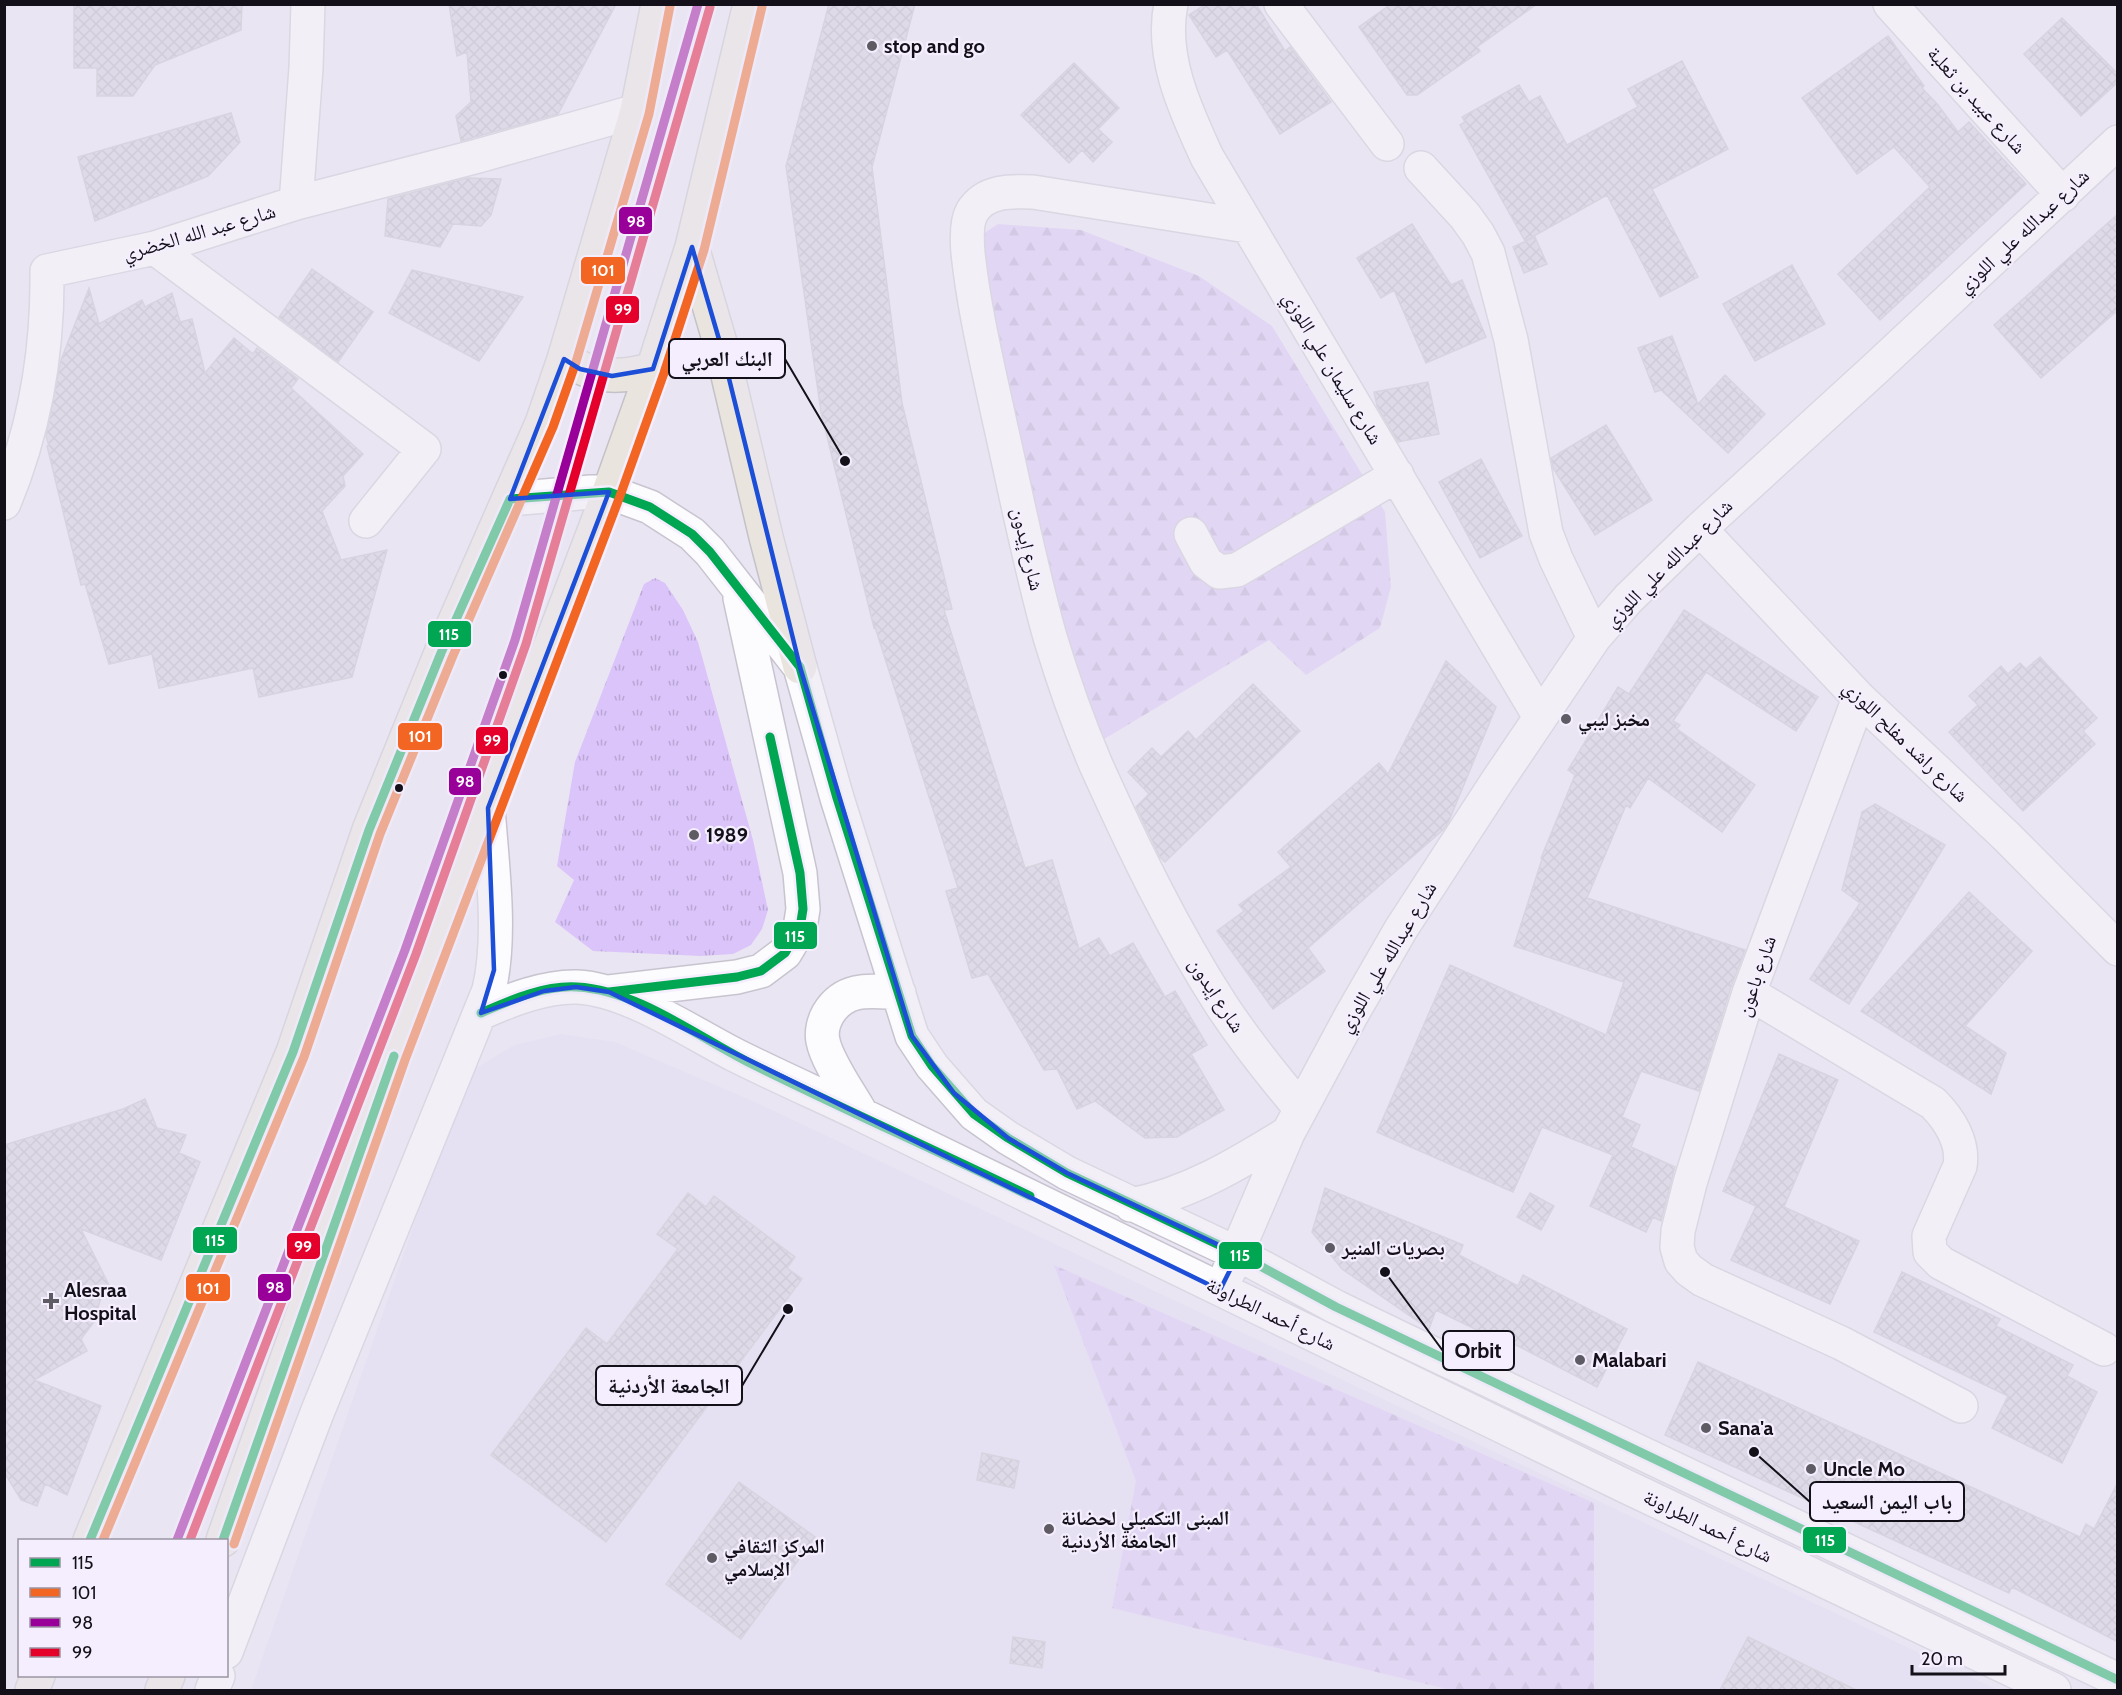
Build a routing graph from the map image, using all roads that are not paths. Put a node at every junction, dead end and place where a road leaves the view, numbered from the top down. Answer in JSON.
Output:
{"nodes":[{"id":1,"x":308,"y":4,"type":"edge"},
{"id":2,"x":658,"y":4,"type":"edge"},
{"id":3,"x":750,"y":4,"type":"edge"},
{"id":4,"x":1171,"y":4,"type":"edge"},
{"id":5,"x":1281,"y":4,"type":"edge"},
{"id":6,"x":1890,"y":4,"type":"edge"},
{"id":7,"x":637,"y":111,"type":"junction"},
{"id":8,"x":2118,"y":142,"type":"edge"},
{"id":9,"x":1387,"y":144,"type":"dead end"},
{"id":10,"x":1421,"y":168,"type":"dead end"},
{"id":11,"x":2063,"y":195,"type":"junction"},
{"id":12,"x":296,"y":203,"type":"junction"},
{"id":13,"x":1247,"y":226,"type":"junction"},
{"id":14,"x":692,"y":247,"type":"junction"},
{"id":15,"x":155,"y":249,"type":"junction"},
{"id":16,"x":564,"y":359,"type":"junction"},
{"id":17,"x":653,"y":369,"type":"junction"},
{"id":18,"x":1397,"y":475,"type":"junction"},
{"id":19,"x":609,"y":492,"type":"junction"},
{"id":20,"x":510,"y":500,"type":"junction"},
{"id":21,"x":4,"y":503,"type":"edge"},
{"id":22,"x":366,"y":521,"type":"dead end"},
{"id":23,"x":1700,"y":529,"type":"junction"},
{"id":24,"x":1191,"y":534,"type":"dead end"},
{"id":25,"x":738,"y":587,"type":"junction"},
{"id":26,"x":1594,"y":638,"type":"junction"},
{"id":27,"x":800,"y":667,"type":"junction"},
{"id":28,"x":1859,"y":698,"type":"junction"},
{"id":29,"x":1540,"y":717,"type":"junction"},
{"id":30,"x":488,"y":808,"type":"junction"},
{"id":31,"x":2118,"y":949,"type":"edge"},
{"id":32,"x":609,"y":992,"type":"junction"},
{"id":33,"x":899,"y":993,"type":"junction"},
{"id":34,"x":1749,"y":993,"type":"junction"},
{"id":35,"x":481,"y":1013,"type":"junction"},
{"id":36,"x":862,"y":1115,"type":"junction"},
{"id":37,"x":1295,"y":1121,"type":"junction"},
{"id":38,"x":1131,"y":1204,"type":"junction"},
{"id":39,"x":1238,"y":1254,"type":"junction"},
{"id":40,"x":1220,"y":1290,"type":"junction"},
{"id":41,"x":2104,"y":1349,"type":"dead end"},
{"id":42,"x":1961,"y":1406,"type":"dead end"},
{"id":43,"x":90,"y":1539,"type":"edge"},
{"id":44,"x":223,"y":1539,"type":"edge"},
{"id":45,"x":228,"y":1647,"type":"edge"},
{"id":46,"x":2118,"y":1680,"type":"edge"},
{"id":47,"x":2051,"y":1690,"type":"edge"}],
"edges":[{"from":1,"to":12,"type":"street","name":"شارع عبد الله الخضري"},
{"from":2,"to":7,"type":"main road"},
{"from":3,"to":14,"type":"main road"},
{"from":4,"to":13,"type":"street","name":"شارع سليمان علي اللوزي"},
{"from":5,"to":9,"type":"street"},
{"from":6,"to":11,"type":"street","name":"شارع عبيد بن ثعلبة"},
{"from":7,"to":12,"type":"street"},
{"from":7,"to":16,"type":"main road"},
{"from":8,"to":11,"type":"street","name":"شارع عبدالله علي اللوزي"},
{"from":10,"to":26,"type":"street"},
{"from":11,"to":23,"type":"street","name":"شارع عبدالله علي اللوزي"},
{"from":12,"to":15,"type":"street","name":"شارع عبد الله الخضري"},
{"from":13,"to":18,"type":"street","name":"شارع سليمان علي اللوزي"},
{"from":13,"to":37,"type":"street","name":"شارع إيدون"},
{"from":14,"to":17,"type":"main road"},
{"from":14,"to":27,"type":"main road"},
{"from":15,"to":21,"type":"street","name":"شارع عبد الله الخضري"},
{"from":15,"to":22,"type":"street"},
{"from":16,"to":17,"type":"main road"},
{"from":16,"to":20,"type":"main road"},
{"from":17,"to":19,"type":"main road"},
{"from":18,"to":24,"type":"street"},
{"from":18,"to":29,"type":"street","name":"شارع سليمان علي اللوزي"},
{"from":19,"to":20,"type":"street","name":"شارع أحمد الطراونة"},
{"from":19,"to":25,"type":"street","name":"شارع أحمد الطراونة"},
{"from":19,"to":30,"type":"main road"},
{"from":20,"to":43,"type":"main road"},
{"from":23,"to":26,"type":"street","name":"شارع عبدالله علي اللوزي"},
{"from":23,"to":28,"type":"street","name":"شارع راشد مفلح اللوزي"},
{"from":25,"to":27,"type":"street","name":"شارع أحمد الطراونة"},
{"from":25,"to":32,"type":"street"},
{"from":26,"to":29,"type":"street","name":"شارع عبدالله علي اللوزي"},
{"from":27,"to":33,"type":"street","name":"شارع أحمد الطراونة"},
{"from":28,"to":31,"type":"street","name":"شارع راشد مفلح اللوزي"},
{"from":28,"to":34,"type":"street","name":"شارع باعون"},
{"from":29,"to":37,"type":"street","name":"شارع عبدالله علي اللوزي"},
{"from":30,"to":35,"type":"street"},
{"from":30,"to":44,"type":"main road"},
{"from":32,"to":35,"type":"street","name":"شارع أحمد الطراونة"},
{"from":32,"to":36,"type":"street","name":"شارع أحمد الطراونة"},
{"from":33,"to":36,"type":"street"},
{"from":33,"to":38,"type":"street","name":"شارع أحمد الطراونة"},
{"from":34,"to":41,"type":"street"},
{"from":34,"to":42,"type":"street","name":"شارع باعون"},
{"from":35,"to":45,"type":"street"},
{"from":36,"to":40,"type":"street","name":"شارع أحمد الطراونة"},
{"from":37,"to":38,"type":"street"},
{"from":37,"to":39,"type":"street","name":"شارع عبدالله علي اللوزي"},
{"from":38,"to":39,"type":"street","name":"شارع أحمد الطراونة"},
{"from":39,"to":40,"type":"street","name":"شارع عبدالله علي اللوزي"},
{"from":39,"to":46,"type":"street","name":"شارع أحمد الطراونة"},
{"from":40,"to":47,"type":"street","name":"شارع أحمد الطراونة"}]}
